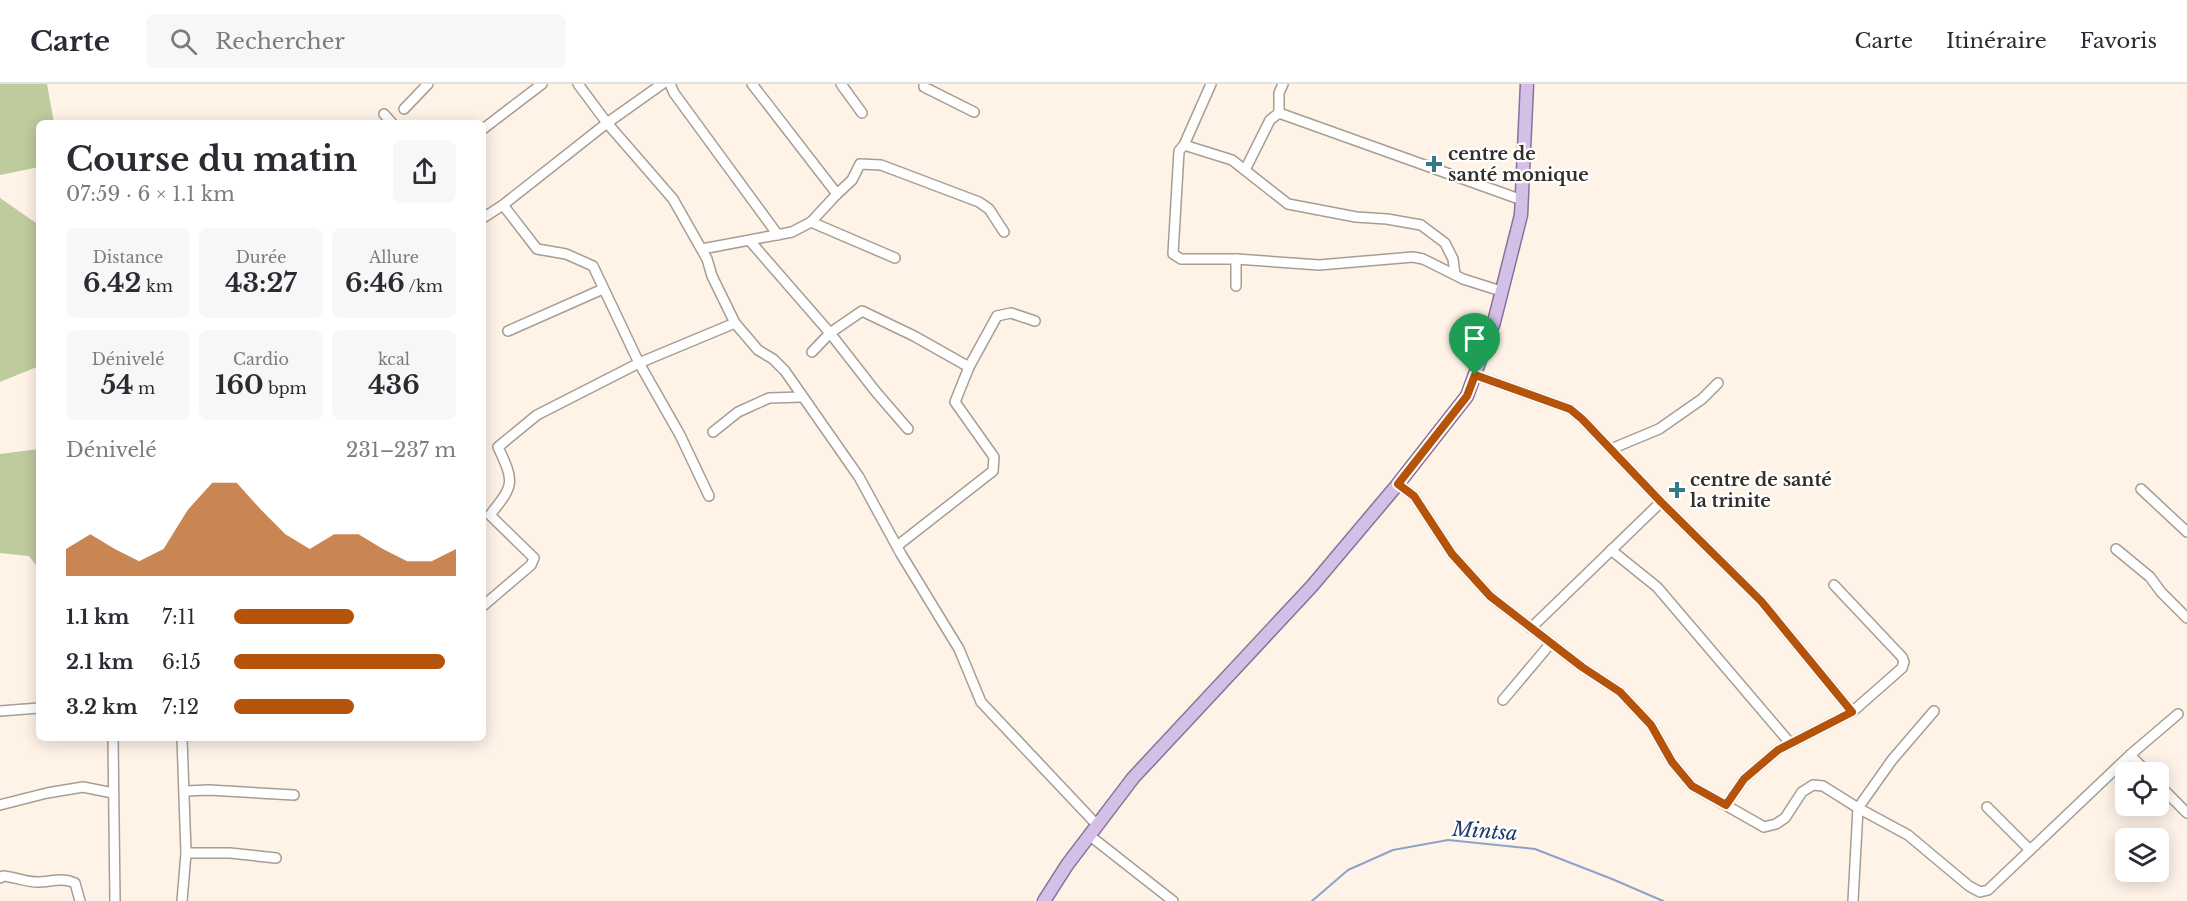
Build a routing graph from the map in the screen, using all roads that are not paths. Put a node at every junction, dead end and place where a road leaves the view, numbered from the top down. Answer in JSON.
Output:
{"nodes":[{"id":1,"x":428,"y":84,"type":"edge"},
{"id":2,"x":542,"y":84,"type":"edge"},
{"id":3,"x":578,"y":84,"type":"edge"},
{"id":4,"x":662,"y":84,"type":"edge"},
{"id":5,"x":670,"y":84,"type":"edge"},
{"id":6,"x":752,"y":84,"type":"edge"},
{"id":7,"x":841,"y":84,"type":"edge"},
{"id":8,"x":924,"y":84,"type":"edge"},
{"id":9,"x":1211,"y":84,"type":"edge"},
{"id":10,"x":1283,"y":84,"type":"edge"},
{"id":11,"x":1527,"y":84,"type":"edge"},
{"id":12,"x":405,"y":109,"type":"dead end"},
{"id":13,"x":974,"y":111,"type":"dead end"},
{"id":14,"x":862,"y":113,"type":"dead end"},
{"id":15,"x":1278,"y":113,"type":"junction"},
{"id":16,"x":384,"y":114,"type":"dead end"},
{"id":17,"x":389,"y":120,"type":"edge"},
{"id":18,"x":607,"y":123,"type":"junction"},
{"id":19,"x":486,"y":127,"type":"edge"},
{"id":20,"x":1184,"y":145,"type":"junction"},
{"id":21,"x":1245,"y":170,"type":"junction"},
{"id":22,"x":837,"y":194,"type":"junction"},
{"id":23,"x":1522,"y":200,"type":"junction"},
{"id":24,"x":503,"y":205,"type":"junction"},
{"id":25,"x":486,"y":216,"type":"edge"},
{"id":26,"x":811,"y":222,"type":"junction"},
{"id":27,"x":1004,"y":232,"type":"dead end"},
{"id":28,"x":778,"y":235,"type":"junction"},
{"id":29,"x":750,"y":241,"type":"junction"},
{"id":30,"x":702,"y":249,"type":"junction"},
{"id":31,"x":895,"y":258,"type":"dead end"},
{"id":32,"x":1236,"y":259,"type":"junction"},
{"id":33,"x":1455,"y":274,"type":"junction"},
{"id":34,"x":1236,"y":286,"type":"dead end"},
{"id":35,"x":603,"y":289,"type":"junction"},
{"id":36,"x":1501,"y":291,"type":"junction"},
{"id":37,"x":1035,"y":321,"type":"dead end"},
{"id":38,"x":735,"y":322,"type":"junction"},
{"id":39,"x":508,"y":331,"type":"dead end"},
{"id":40,"x":830,"y":333,"type":"junction"},
{"id":41,"x":812,"y":352,"type":"dead end"},
{"id":42,"x":639,"y":363,"type":"junction"},
{"id":43,"x":969,"y":367,"type":"junction"},
{"id":44,"x":1475,"y":375,"type":"junction"},
{"id":45,"x":1718,"y":383,"type":"dead end"},
{"id":46,"x":802,"y":397,"type":"junction"},
{"id":47,"x":908,"y":429,"type":"dead end"},
{"id":48,"x":713,"y":432,"type":"dead end"},
{"id":49,"x":1611,"y":449,"type":"junction"},
{"id":50,"x":1398,"y":484,"type":"junction"},
{"id":51,"x":2141,"y":489,"type":"dead end"},
{"id":52,"x":709,"y":496,"type":"dead end"},
{"id":53,"x":1661,"y":502,"type":"junction"},
{"id":54,"x":2187,"y":532,"type":"edge"},
{"id":55,"x":897,"y":546,"type":"junction"},
{"id":56,"x":2116,"y":549,"type":"dead end"},
{"id":57,"x":1611,"y":550,"type":"junction"},
{"id":58,"x":1834,"y":585,"type":"dead end"},
{"id":59,"x":486,"y":603,"type":"edge"},
{"id":60,"x":2187,"y":618,"type":"edge"},
{"id":61,"x":1531,"y":628,"type":"junction"},
{"id":62,"x":1551,"y":643,"type":"junction"},
{"id":63,"x":1503,"y":700,"type":"dead end"},
{"id":64,"x":36,"y":708,"type":"edge"},
{"id":65,"x":0,"y":711,"type":"edge"},
{"id":66,"x":1934,"y":711,"type":"dead end"},
{"id":67,"x":1852,"y":712,"type":"junction"},
{"id":68,"x":2178,"y":714,"type":"dead end"},
{"id":69,"x":113,"y":741,"type":"edge"},
{"id":70,"x":182,"y":741,"type":"edge"},
{"id":71,"x":1790,"y":743,"type":"junction"},
{"id":72,"x":2130,"y":755,"type":"junction"},
{"id":73,"x":2137,"y":762,"type":"edge"},
{"id":74,"x":185,"y":791,"type":"junction"},
{"id":75,"x":112,"y":793,"type":"junction"},
{"id":76,"x":294,"y":795,"type":"dead end"},
{"id":77,"x":2169,"y":795,"type":"edge"},
{"id":78,"x":0,"y":805,"type":"edge"},
{"id":79,"x":1726,"y":805,"type":"junction"},
{"id":80,"x":1987,"y":807,"type":"dead end"},
{"id":81,"x":1858,"y":808,"type":"junction"},
{"id":82,"x":2187,"y":813,"type":"edge"},
{"id":83,"x":1093,"y":830,"type":"junction"},
{"id":84,"x":2030,"y":850,"type":"junction"},
{"id":85,"x":186,"y":853,"type":"junction"},
{"id":86,"x":276,"y":858,"type":"dead end"},
{"id":87,"x":0,"y":878,"type":"edge"},
{"id":88,"x":80,"y":901,"type":"edge"},
{"id":89,"x":115,"y":901,"type":"edge"},
{"id":90,"x":182,"y":901,"type":"edge"},
{"id":91,"x":1044,"y":901,"type":"edge"},
{"id":92,"x":1173,"y":901,"type":"edge"},
{"id":93,"x":1853,"y":901,"type":"edge"}],
"edges":[{"from":1,"to":12,"type":"street"},
{"from":2,"to":19,"type":"street"},
{"from":3,"to":18,"type":"street"},
{"from":4,"to":18,"type":"street"},
{"from":5,"to":28,"type":"street"},
{"from":6,"to":22,"type":"street"},
{"from":7,"to":14,"type":"street"},
{"from":8,"to":13,"type":"street"},
{"from":9,"to":20,"type":"street"},
{"from":10,"to":15,"type":"street"},
{"from":11,"to":23,"type":"main road"},
{"from":15,"to":21,"type":"street"},
{"from":15,"to":23,"type":"street"},
{"from":16,"to":17,"type":"street"},
{"from":18,"to":24,"type":"street"},
{"from":18,"to":30,"type":"street"},
{"from":20,"to":21,"type":"street"},
{"from":20,"to":32,"type":"street"},
{"from":21,"to":33,"type":"street"},
{"from":22,"to":26,"type":"street"},
{"from":22,"to":27,"type":"street"},
{"from":23,"to":36,"type":"main road"},
{"from":24,"to":25,"type":"street"},
{"from":24,"to":35,"type":"street"},
{"from":26,"to":28,"type":"street"},
{"from":26,"to":31,"type":"street"},
{"from":28,"to":29,"type":"street"},
{"from":29,"to":30,"type":"street"},
{"from":29,"to":40,"type":"street"},
{"from":30,"to":38,"type":"street"},
{"from":32,"to":33,"type":"street"},
{"from":32,"to":34,"type":"street"},
{"from":33,"to":36,"type":"street"},
{"from":35,"to":39,"type":"street"},
{"from":35,"to":42,"type":"street"},
{"from":36,"to":44,"type":"main road"},
{"from":37,"to":43,"type":"street"},
{"from":38,"to":42,"type":"street"},
{"from":38,"to":46,"type":"street"},
{"from":40,"to":41,"type":"street"},
{"from":40,"to":43,"type":"street"},
{"from":40,"to":47,"type":"street"},
{"from":42,"to":52,"type":"street"},
{"from":42,"to":59,"type":"street"},
{"from":43,"to":55,"type":"street"},
{"from":44,"to":49,"type":"street"},
{"from":44,"to":50,"type":"main road"},
{"from":45,"to":49,"type":"street"},
{"from":46,"to":48,"type":"street"},
{"from":46,"to":55,"type":"street"},
{"from":49,"to":53,"type":"street"},
{"from":50,"to":61,"type":"street"},
{"from":50,"to":83,"type":"main road"},
{"from":51,"to":54,"type":"street"},
{"from":53,"to":57,"type":"street"},
{"from":53,"to":67,"type":"street"},
{"from":55,"to":83,"type":"street"},
{"from":56,"to":60,"type":"street"},
{"from":57,"to":61,"type":"street"},
{"from":57,"to":71,"type":"street"},
{"from":58,"to":67,"type":"street"},
{"from":61,"to":62,"type":"street"},
{"from":62,"to":63,"type":"street"},
{"from":62,"to":79,"type":"street"},
{"from":64,"to":65,"type":"street"},
{"from":66,"to":81,"type":"street"},
{"from":67,"to":71,"type":"street"},
{"from":68,"to":72,"type":"street"},
{"from":69,"to":75,"type":"street"},
{"from":70,"to":74,"type":"street"},
{"from":71,"to":79,"type":"street"},
{"from":72,"to":73,"type":"street"},
{"from":72,"to":84,"type":"street"},
{"from":74,"to":76,"type":"street"},
{"from":74,"to":85,"type":"street"},
{"from":75,"to":78,"type":"street"},
{"from":75,"to":89,"type":"street"},
{"from":77,"to":82,"type":"street"},
{"from":79,"to":81,"type":"street"},
{"from":80,"to":84,"type":"street"},
{"from":81,"to":84,"type":"street"},
{"from":81,"to":93,"type":"street"},
{"from":83,"to":91,"type":"main road"},
{"from":83,"to":92,"type":"street"},
{"from":85,"to":86,"type":"street"},
{"from":85,"to":90,"type":"street"},
{"from":87,"to":88,"type":"street"}]}
